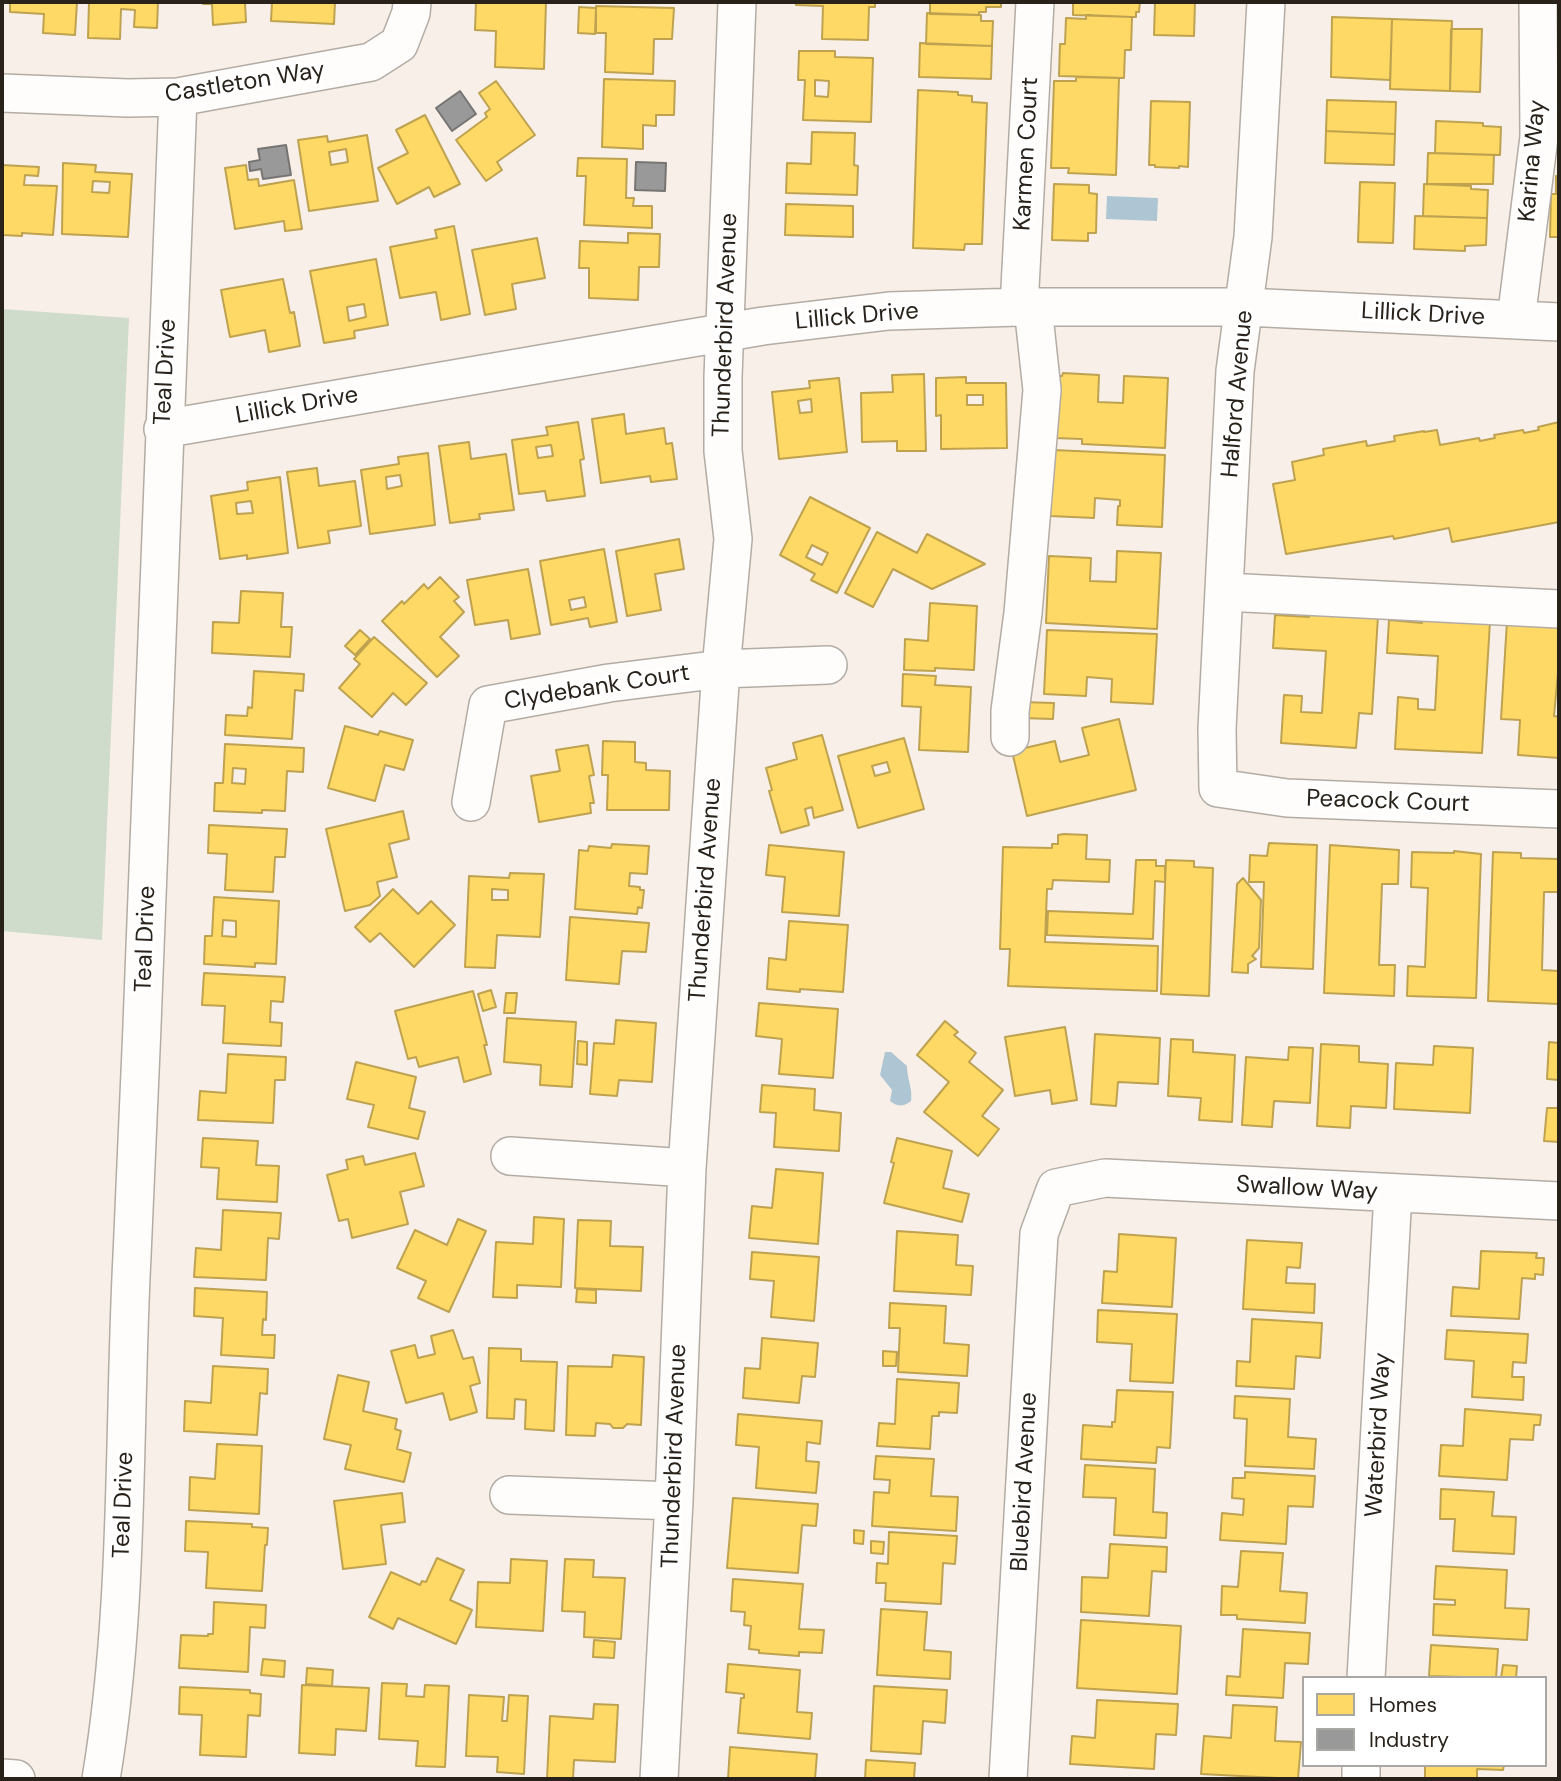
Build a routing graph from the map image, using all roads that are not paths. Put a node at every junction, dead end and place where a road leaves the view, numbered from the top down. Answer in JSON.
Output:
{"nodes":[{"id":1,"x":412,"y":2,"type":"edge"},
{"id":2,"x":737,"y":2,"type":"edge"},
{"id":3,"x":1035,"y":2,"type":"edge"},
{"id":4,"x":1266,"y":2,"type":"edge"},
{"id":5,"x":1538,"y":2,"type":"edge"},
{"id":6,"x":2,"y":93,"type":"edge"},
{"id":7,"x":178,"y":97,"type":"junction"},
{"id":8,"x":1549,"y":136,"type":"edge"},
{"id":9,"x":1026,"y":307,"type":"junction"},
{"id":10,"x":1245,"y":307,"type":"junction"},
{"id":11,"x":1516,"y":320,"type":"junction"},
{"id":12,"x":1559,"y":322,"type":"edge"},
{"id":13,"x":724,"y":332,"type":"junction"},
{"id":14,"x":163,"y":429,"type":"junction"},
{"id":15,"x":1225,"y":592,"type":"junction"},
{"id":16,"x":1559,"y":609,"type":"edge"},
{"id":17,"x":828,"y":665,"type":"dead end"},
{"id":18,"x":721,"y":668,"type":"junction"},
{"id":19,"x":1010,"y":737,"type":"dead end"},
{"id":20,"x":1218,"y":788,"type":"joint"},
{"id":21,"x":471,"y":802,"type":"dead end"},
{"id":22,"x":1559,"y":809,"type":"edge"},
{"id":23,"x":510,"y":1156,"type":"dead end"},
{"id":24,"x":687,"y":1168,"type":"junction"},
{"id":25,"x":1056,"y":1188,"type":"joint"},
{"id":26,"x":1392,"y":1193,"type":"junction"},
{"id":27,"x":1559,"y":1201,"type":"edge"},
{"id":28,"x":509,"y":1495,"type":"dead end"},
{"id":29,"x":674,"y":1500,"type":"junction"},
{"id":30,"x":1366,"y":1676,"type":"edge"},
{"id":31,"x":2,"y":1778,"type":"edge"},
{"id":32,"x":16,"y":1779,"type":"edge"},
{"id":33,"x":101,"y":1779,"type":"edge"},
{"id":34,"x":659,"y":1779,"type":"edge"},
{"id":35,"x":1008,"y":1779,"type":"edge"}],
"edges":[{"from":1,"to":7,"type":"street","name":"Castleton Way"},
{"from":2,"to":13,"type":"street","name":"Thunderbird Avenue"},
{"from":3,"to":9,"type":"street","name":"Karmen Court"},
{"from":4,"to":10,"type":"street","name":"Halford Avenue"},
{"from":5,"to":8,"type":"street","name":"Karina Way"},
{"from":6,"to":7,"type":"street","name":"Castleton Way"},
{"from":7,"to":14,"type":"street","name":"Teal Drive"},
{"from":8,"to":11,"type":"street","name":"Karina Way"},
{"from":9,"to":10,"type":"street","name":"Lillick Drive"},
{"from":9,"to":13,"type":"street","name":"Lillick Drive"},
{"from":9,"to":19,"type":"street","name":"Karmen Court"},
{"from":10,"to":11,"type":"street","name":"Lillick Drive"},
{"from":10,"to":15,"type":"street","name":"Halford Avenue"},
{"from":11,"to":12,"type":"street","name":"Lillick Drive"},
{"from":13,"to":14,"type":"street","name":"Lillick Drive"},
{"from":13,"to":18,"type":"street","name":"Thunderbird Avenue"},
{"from":14,"to":33,"type":"street","name":"Teal Drive"},
{"from":15,"to":16,"type":"street"},
{"from":15,"to":20,"type":"street","name":"Halford Avenue"},
{"from":17,"to":18,"type":"street"},
{"from":18,"to":21,"type":"street","name":"Clydebank Court"},
{"from":18,"to":24,"type":"street","name":"Thunderbird Avenue"},
{"from":20,"to":22,"type":"street","name":"Peacock Court"},
{"from":23,"to":24,"type":"street"},
{"from":24,"to":29,"type":"street","name":"Thunderbird Avenue"},
{"from":25,"to":26,"type":"street","name":"Swallow Way"},
{"from":25,"to":35,"type":"street","name":"Bluebird Avenue"},
{"from":26,"to":27,"type":"street","name":"Swallow Way"},
{"from":26,"to":30,"type":"street","name":"Waterbird Way"},
{"from":28,"to":29,"type":"street"},
{"from":29,"to":34,"type":"street","name":"Thunderbird Avenue"},
{"from":31,"to":32,"type":"street"}]}
